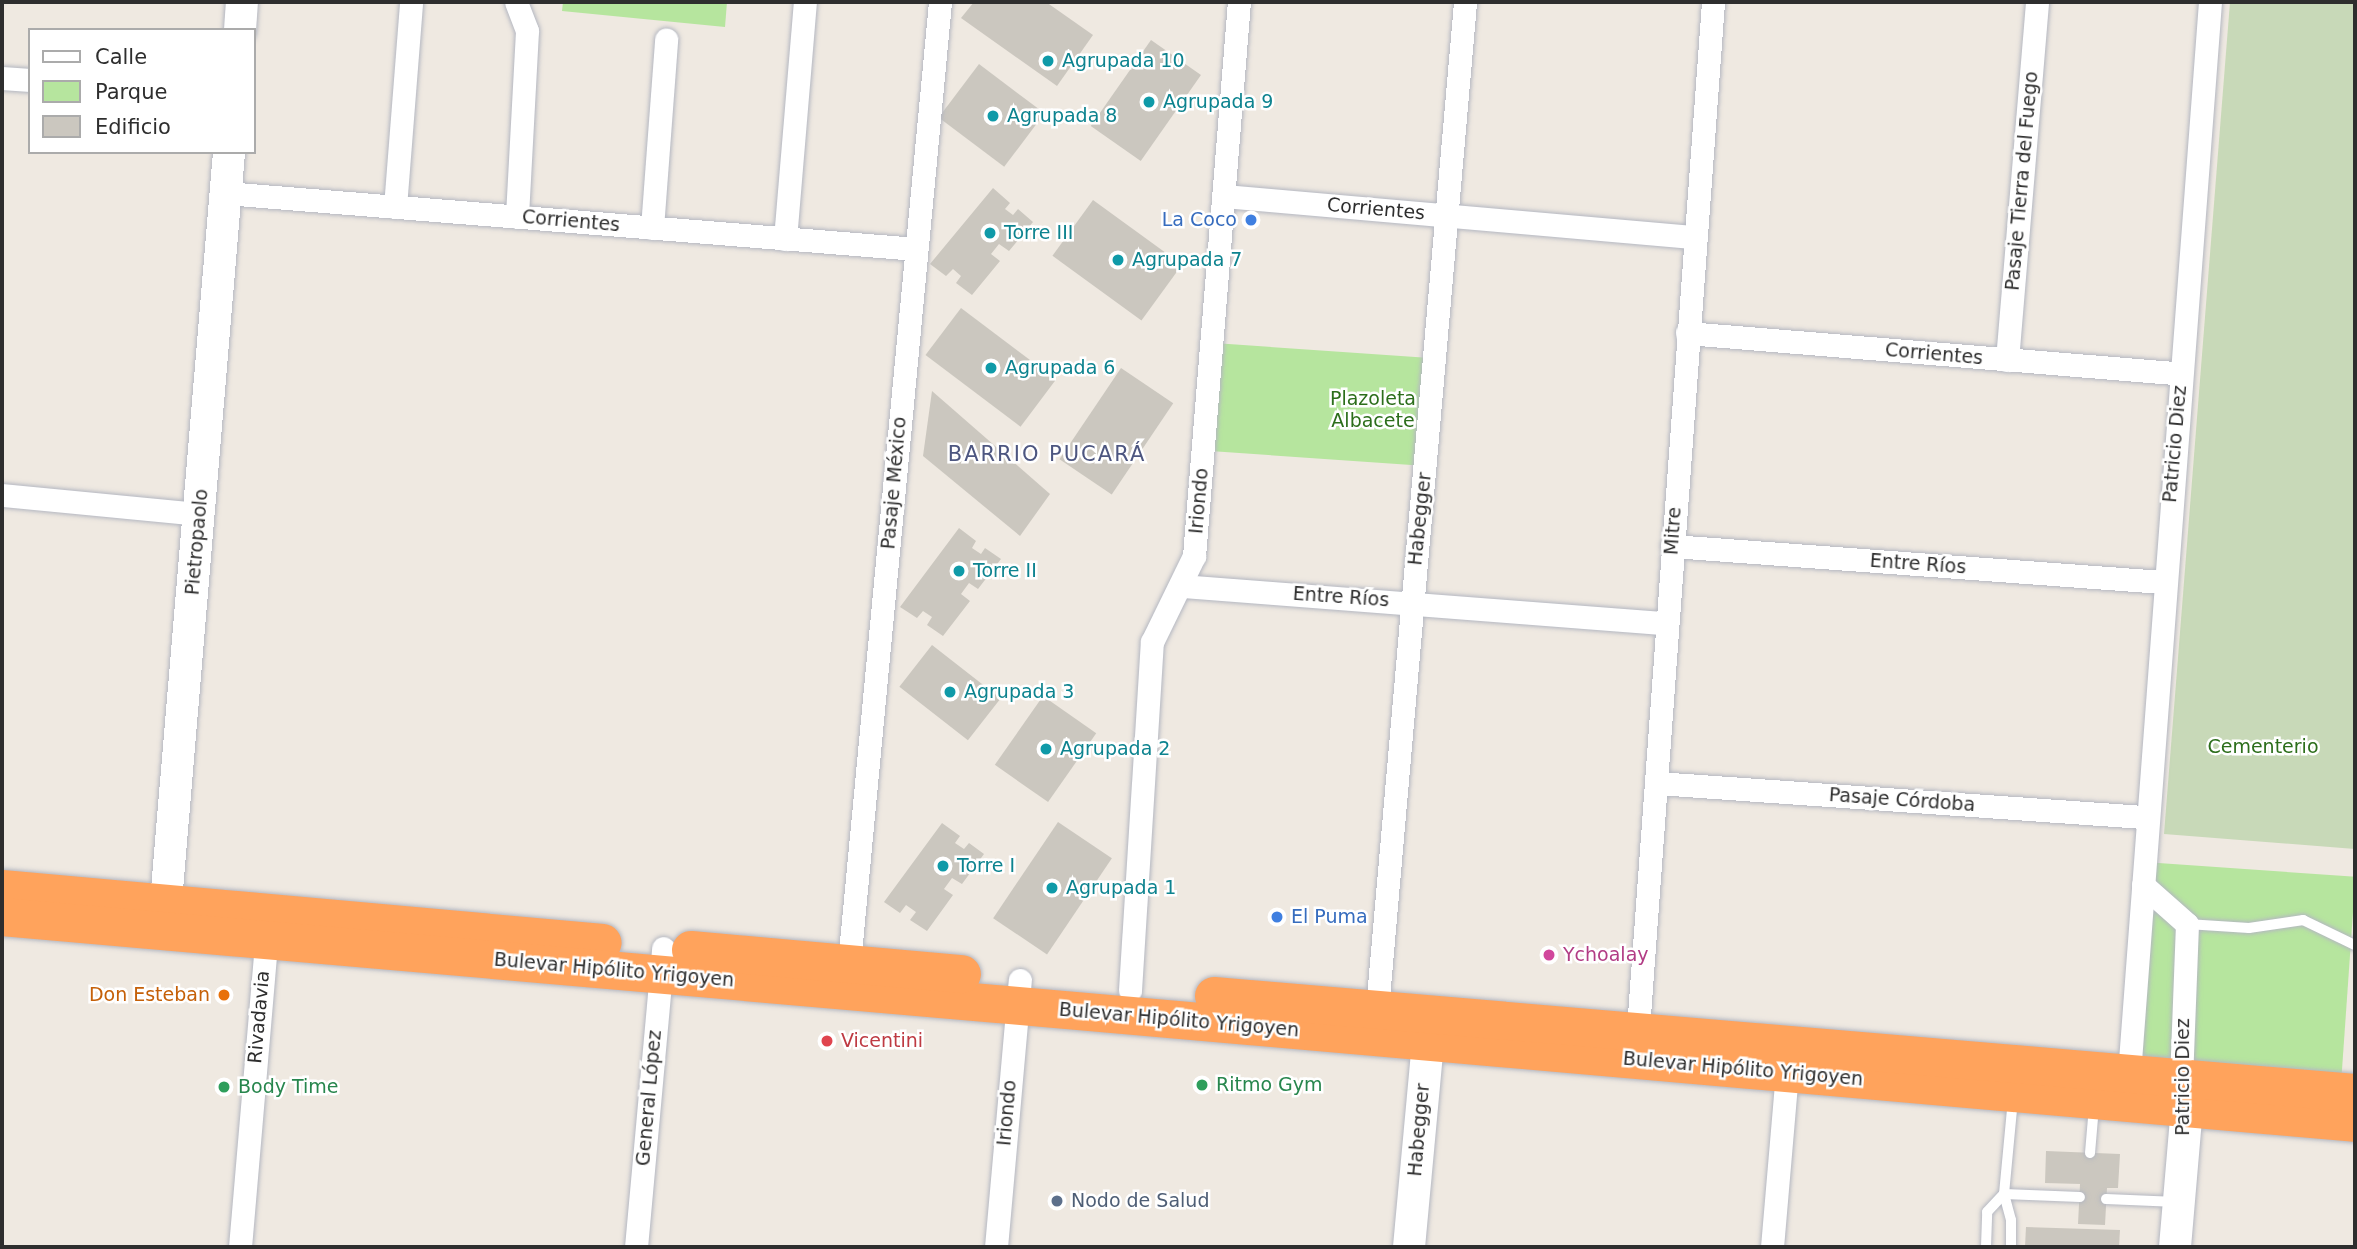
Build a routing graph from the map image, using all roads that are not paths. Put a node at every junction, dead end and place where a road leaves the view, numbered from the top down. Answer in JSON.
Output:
{"nodes":[{"id":1,"x":242,"y":2,"type":"edge"},
{"id":2,"x":411,"y":2,"type":"edge"},
{"id":3,"x":516,"y":2,"type":"edge"},
{"id":4,"x":805,"y":2,"type":"edge"},
{"id":5,"x":940,"y":2,"type":"edge"},
{"id":6,"x":1239,"y":2,"type":"edge"},
{"id":7,"x":1465,"y":2,"type":"edge"},
{"id":8,"x":1713,"y":2,"type":"edge"},
{"id":9,"x":2037,"y":2,"type":"edge"},
{"id":10,"x":2210,"y":2,"type":"edge"},
{"id":11,"x":240,"y":28,"type":"edge"},
{"id":12,"x":666,"y":40,"type":"dead end"},
{"id":13,"x":2,"y":78,"type":"edge"},
{"id":14,"x":28,"y":80,"type":"edge"},
{"id":15,"x":229,"y":154,"type":"edge"},
{"id":16,"x":225,"y":193,"type":"junction"},
{"id":17,"x":1224,"y":196,"type":"junction"},
{"id":18,"x":395,"y":207,"type":"junction"},
{"id":19,"x":1447,"y":215,"type":"junction"},
{"id":20,"x":517,"y":217,"type":"junction"},
{"id":21,"x":652,"y":228,"type":"junction"},
{"id":22,"x":1695,"y":237,"type":"junction"},
{"id":23,"x":785,"y":239,"type":"junction"},
{"id":24,"x":916,"y":249,"type":"junction"},
{"id":25,"x":1687,"y":332,"type":"junction"},
{"id":26,"x":2007,"y":360,"type":"junction"},
{"id":27,"x":2181,"y":374,"type":"junction"},
{"id":28,"x":2,"y":495,"type":"edge"},
{"id":29,"x":199,"y":514,"type":"junction"},
{"id":30,"x":1672,"y":546,"type":"junction"},
{"id":31,"x":2164,"y":582,"type":"junction"},
{"id":32,"x":1182,"y":586,"type":"junction"},
{"id":33,"x":1412,"y":602,"type":"junction"},
{"id":34,"x":1667,"y":623,"type":"junction"},
{"id":35,"x":1657,"y":783,"type":"junction"},
{"id":36,"x":2147,"y":817,"type":"junction"},
{"id":37,"x":2143,"y":886,"type":"junction"},
{"id":38,"x":2,"y":889,"type":"edge"},
{"id":39,"x":2,"y":917,"type":"edge"},
{"id":40,"x":165,"y":917,"type":"junction"},
{"id":41,"x":2188,"y":924,"type":"junction"},
{"id":42,"x":267,"y":926,"type":"junction"},
{"id":43,"x":2355,"y":945,"type":"edge"},
{"id":44,"x":662,"y":961,"type":"junction"},
{"id":45,"x":849,"y":964,"type":"junction"},
{"id":46,"x":1130,"y":990,"type":"junction"},
{"id":47,"x":1018,"y":993,"type":"junction"},
{"id":48,"x":1376,"y":1023,"type":"junction"},
{"id":49,"x":1429,"y":1027,"type":"junction"},
{"id":50,"x":1637,"y":1045,"type":"junction"},
{"id":51,"x":1788,"y":1059,"type":"junction"},
{"id":52,"x":2129,"y":1074,"type":"junction"},
{"id":53,"x":2014,"y":1093,"type":"junction"},
{"id":54,"x":2184,"y":1093,"type":"junction"},
{"id":55,"x":2355,"y":1093,"type":"edge"},
{"id":56,"x":2094,"y":1100,"type":"junction"},
{"id":57,"x":2355,"y":1123,"type":"edge"},
{"id":58,"x":2090,"y":1153,"type":"dead end"},
{"id":59,"x":2004,"y":1194,"type":"junction"},
{"id":60,"x":2080,"y":1198,"type":"dead end"},
{"id":61,"x":2106,"y":1199,"type":"dead end"},
{"id":62,"x":2178,"y":1202,"type":"junction"},
{"id":63,"x":240,"y":1247,"type":"edge"},
{"id":64,"x":636,"y":1247,"type":"edge"},
{"id":65,"x":996,"y":1247,"type":"edge"},
{"id":66,"x":1409,"y":1247,"type":"edge"},
{"id":67,"x":1772,"y":1247,"type":"edge"},
{"id":68,"x":1986,"y":1247,"type":"edge"},
{"id":69,"x":2011,"y":1247,"type":"edge"},
{"id":70,"x":2175,"y":1247,"type":"edge"}],
"edges":[{"from":1,"to":11,"type":"street"},
{"from":2,"to":18,"type":"street"},
{"from":3,"to":20,"type":"street"},
{"from":4,"to":23,"type":"street"},
{"from":5,"to":24,"type":"street","name":"Pasaje México"},
{"from":6,"to":17,"type":"street","name":"Iriondo"},
{"from":7,"to":19,"type":"street","name":"Habegger"},
{"from":8,"to":22,"type":"street","name":"Mitre"},
{"from":9,"to":26,"type":"street","name":"Pasaje Tierra del Fuego"},
{"from":10,"to":27,"type":"street","name":"Patricio Diez"},
{"from":12,"to":21,"type":"street"},
{"from":13,"to":14,"type":"street"},
{"from":15,"to":16,"type":"street","name":"Pietropaolo"},
{"from":16,"to":18,"type":"street","name":"Corrientes"},
{"from":16,"to":29,"type":"street","name":"Pietropaolo"},
{"from":17,"to":19,"type":"street","name":"Corrientes"},
{"from":17,"to":32,"type":"street","name":"Iriondo"},
{"from":18,"to":20,"type":"street","name":"Corrientes"},
{"from":19,"to":22,"type":"street","name":"Corrientes"},
{"from":19,"to":33,"type":"street","name":"Habegger"},
{"from":20,"to":21,"type":"street","name":"Corrientes"},
{"from":21,"to":23,"type":"street","name":"Corrientes"},
{"from":22,"to":25,"type":"street","name":"Mitre"},
{"from":23,"to":24,"type":"street","name":"Corrientes"},
{"from":24,"to":45,"type":"street","name":"Pasaje México"},
{"from":25,"to":26,"type":"street","name":"Corrientes"},
{"from":25,"to":30,"type":"street","name":"Mitre"},
{"from":26,"to":27,"type":"street","name":"Corrientes"},
{"from":27,"to":31,"type":"street","name":"Patricio Diez"},
{"from":28,"to":29,"type":"street"},
{"from":29,"to":40,"type":"street","name":"Pietropaolo"},
{"from":30,"to":31,"type":"street","name":"Entre Ríos"},
{"from":30,"to":34,"type":"street","name":"Mitre"},
{"from":31,"to":36,"type":"street","name":"Patricio Diez"},
{"from":32,"to":33,"type":"street","name":"Entre Ríos"},
{"from":32,"to":46,"type":"street","name":"Iriondo"},
{"from":33,"to":34,"type":"street","name":"Entre Ríos"},
{"from":33,"to":48,"type":"street","name":"Habegger"},
{"from":34,"to":35,"type":"street","name":"Mitre"},
{"from":35,"to":36,"type":"street","name":"Pasaje Córdoba"},
{"from":35,"to":50,"type":"street","name":"Mitre"},
{"from":36,"to":37,"type":"street","name":"Patricio Diez"},
{"from":37,"to":41,"type":"street"},
{"from":37,"to":52,"type":"street","name":"Patricio Diez"},
{"from":38,"to":40,"type":"highway"},
{"from":39,"to":40,"type":"highway","name":"Bulevar Hipólito Yrigoyen"},
{"from":40,"to":42,"type":"highway","name":"Bulevar Hipólito Yrigoyen"},
{"from":41,"to":43,"type":"lane"},
{"from":41,"to":54,"type":"street","name":"Patricio Diez"},
{"from":42,"to":44,"type":"highway","name":"Bulevar Hipólito Yrigoyen"},
{"from":42,"to":63,"type":"street","name":"Rivadavia"},
{"from":44,"to":45,"type":"highway","name":"Bulevar Hipólito Yrigoyen"},
{"from":44,"to":47,"type":"highway","name":"Bulevar Hipólito Yrigoyen"},
{"from":44,"to":64,"type":"street","name":"General López"},
{"from":45,"to":47,"type":"highway","name":"Bulevar Hipólito Yrigoyen"},
{"from":46,"to":47,"type":"highway","name":"Bulevar Hipólito Yrigoyen"},
{"from":46,"to":48,"type":"highway","name":"Bulevar Hipólito Yrigoyen"},
{"from":47,"to":48,"type":"highway","name":"Bulevar Hipólito Yrigoyen"},
{"from":47,"to":65,"type":"street","name":"Iriondo"},
{"from":48,"to":49,"type":"highway","name":"Bulevar Hipólito Yrigoyen"},
{"from":49,"to":50,"type":"highway","name":"Bulevar Hipólito Yrigoyen"},
{"from":49,"to":66,"type":"street","name":"Habegger"},
{"from":50,"to":51,"type":"highway","name":"Bulevar Hipólito Yrigoyen"},
{"from":51,"to":52,"type":"highway","name":"Bulevar Hipólito Yrigoyen"},
{"from":51,"to":53,"type":"highway","name":"Bulevar Hipólito Yrigoyen"},
{"from":51,"to":67,"type":"street"},
{"from":52,"to":54,"type":"highway","name":"Bulevar Hipólito Yrigoyen"},
{"from":53,"to":56,"type":"highway","name":"Bulevar Hipólito Yrigoyen"},
{"from":53,"to":59,"type":"lane"},
{"from":54,"to":55,"type":"highway","name":"Bulevar Hipólito Yrigoyen"},
{"from":54,"to":56,"type":"highway","name":"Bulevar Hipólito Yrigoyen"},
{"from":54,"to":57,"type":"highway","name":"Bulevar Hipólito Yrigoyen"},
{"from":54,"to":62,"type":"street","name":"Patricio Diez"},
{"from":56,"to":58,"type":"lane"},
{"from":59,"to":60,"type":"lane"},
{"from":59,"to":68,"type":"lane"},
{"from":59,"to":69,"type":"lane"},
{"from":61,"to":62,"type":"lane"},
{"from":62,"to":70,"type":"street","name":"Patricio Diez"}]}
